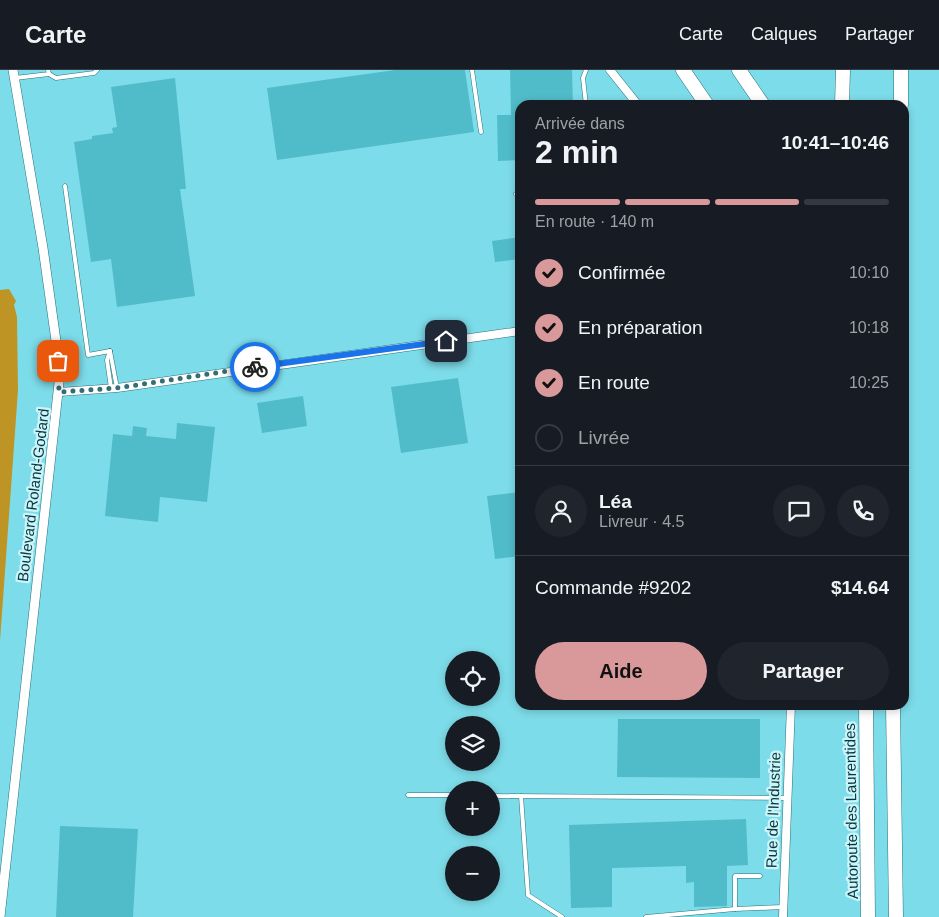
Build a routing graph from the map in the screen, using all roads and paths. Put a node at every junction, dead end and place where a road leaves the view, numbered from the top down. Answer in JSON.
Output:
{"nodes":[{"id":1,"x":472,"y":70,"type":"edge"},
{"id":2,"x":586,"y":70,"type":"edge"},
{"id":3,"x":610,"y":70,"type":"edge"},
{"id":4,"x":683,"y":70,"type":"edge"},
{"id":5,"x":739,"y":70,"type":"edge"},
{"id":6,"x":843,"y":70,"type":"edge"},
{"id":7,"x":901,"y":70,"type":"edge"},
{"id":8,"x":49,"y":72,"type":"edge"},
{"id":9,"x":95,"y":72,"type":"edge"},
{"id":10,"x":13,"y":73,"type":"edge"},
{"id":11,"x":585,"y":100,"type":"edge"},
{"id":12,"x":634,"y":100,"type":"edge"},
{"id":13,"x":704,"y":100,"type":"edge"},
{"id":14,"x":760,"y":100,"type":"edge"},
{"id":15,"x":842,"y":100,"type":"edge"},
{"id":16,"x":901,"y":100,"type":"edge"},
{"id":17,"x":481,"y":132,"type":"dead end"},
{"id":18,"x":65,"y":186,"type":"dead end"},
{"id":19,"x":515,"y":332,"type":"edge"},
{"id":20,"x":114,"y":388,"type":"junction"},
{"id":21,"x":59,"y":392,"type":"junction"},
{"id":22,"x":791,"y":710,"type":"edge"},
{"id":23,"x":866,"y":710,"type":"edge"},
{"id":24,"x":893,"y":710,"type":"edge"},
{"id":25,"x":408,"y":795,"type":"dead end"},
{"id":26,"x":445,"y":795,"type":"edge"},
{"id":27,"x":500,"y":796,"type":"edge"},
{"id":28,"x":521,"y":796,"type":"junction"},
{"id":29,"x":787,"y":798,"type":"junction"},
{"id":30,"x":760,"y":876,"type":"dead end"},
{"id":31,"x":783,"y":907,"type":"junction"},
{"id":32,"x":735,"y":910,"type":"junction"},
{"id":33,"x":0,"y":917,"type":"edge"},
{"id":34,"x":562,"y":917,"type":"edge"},
{"id":35,"x":646,"y":917,"type":"edge"},
{"id":36,"x":783,"y":917,"type":"edge"},
{"id":37,"x":868,"y":917,"type":"edge"},
{"id":38,"x":896,"y":917,"type":"edge"}],
"edges":[{"from":1,"to":17,"type":"lane"},
{"from":2,"to":11,"type":"lane"},
{"from":3,"to":12,"type":"street"},
{"from":4,"to":13,"type":"highway"},
{"from":5,"to":14,"type":"highway"},
{"from":6,"to":15,"type":"highway"},
{"from":7,"to":16,"type":"highway"},
{"from":8,"to":9,"type":"lane"},
{"from":8,"to":10,"type":"lane"},
{"from":10,"to":21,"type":"street","name":"Boulevard Roland-Godard"},
{"from":18,"to":20,"type":"lane"},
{"from":19,"to":20,"type":"street"},
{"from":20,"to":21,"type":"street"},
{"from":21,"to":33,"type":"street","name":"Boulevard Roland-Godard"},
{"from":22,"to":29,"type":"street","name":"Rue de l'Industrie"},
{"from":23,"to":37,"type":"highway","name":"Autoroute des Laurentides"},
{"from":24,"to":38,"type":"highway"},
{"from":25,"to":26,"type":"lane"},
{"from":27,"to":28,"type":"lane"},
{"from":28,"to":29,"type":"lane"},
{"from":28,"to":34,"type":"lane"},
{"from":29,"to":31,"type":"street","name":"Rue de l'Industrie"},
{"from":30,"to":32,"type":"lane"},
{"from":31,"to":32,"type":"lane"},
{"from":31,"to":36,"type":"street","name":"Rue de l'Industrie"},
{"from":32,"to":35,"type":"lane"}]}
